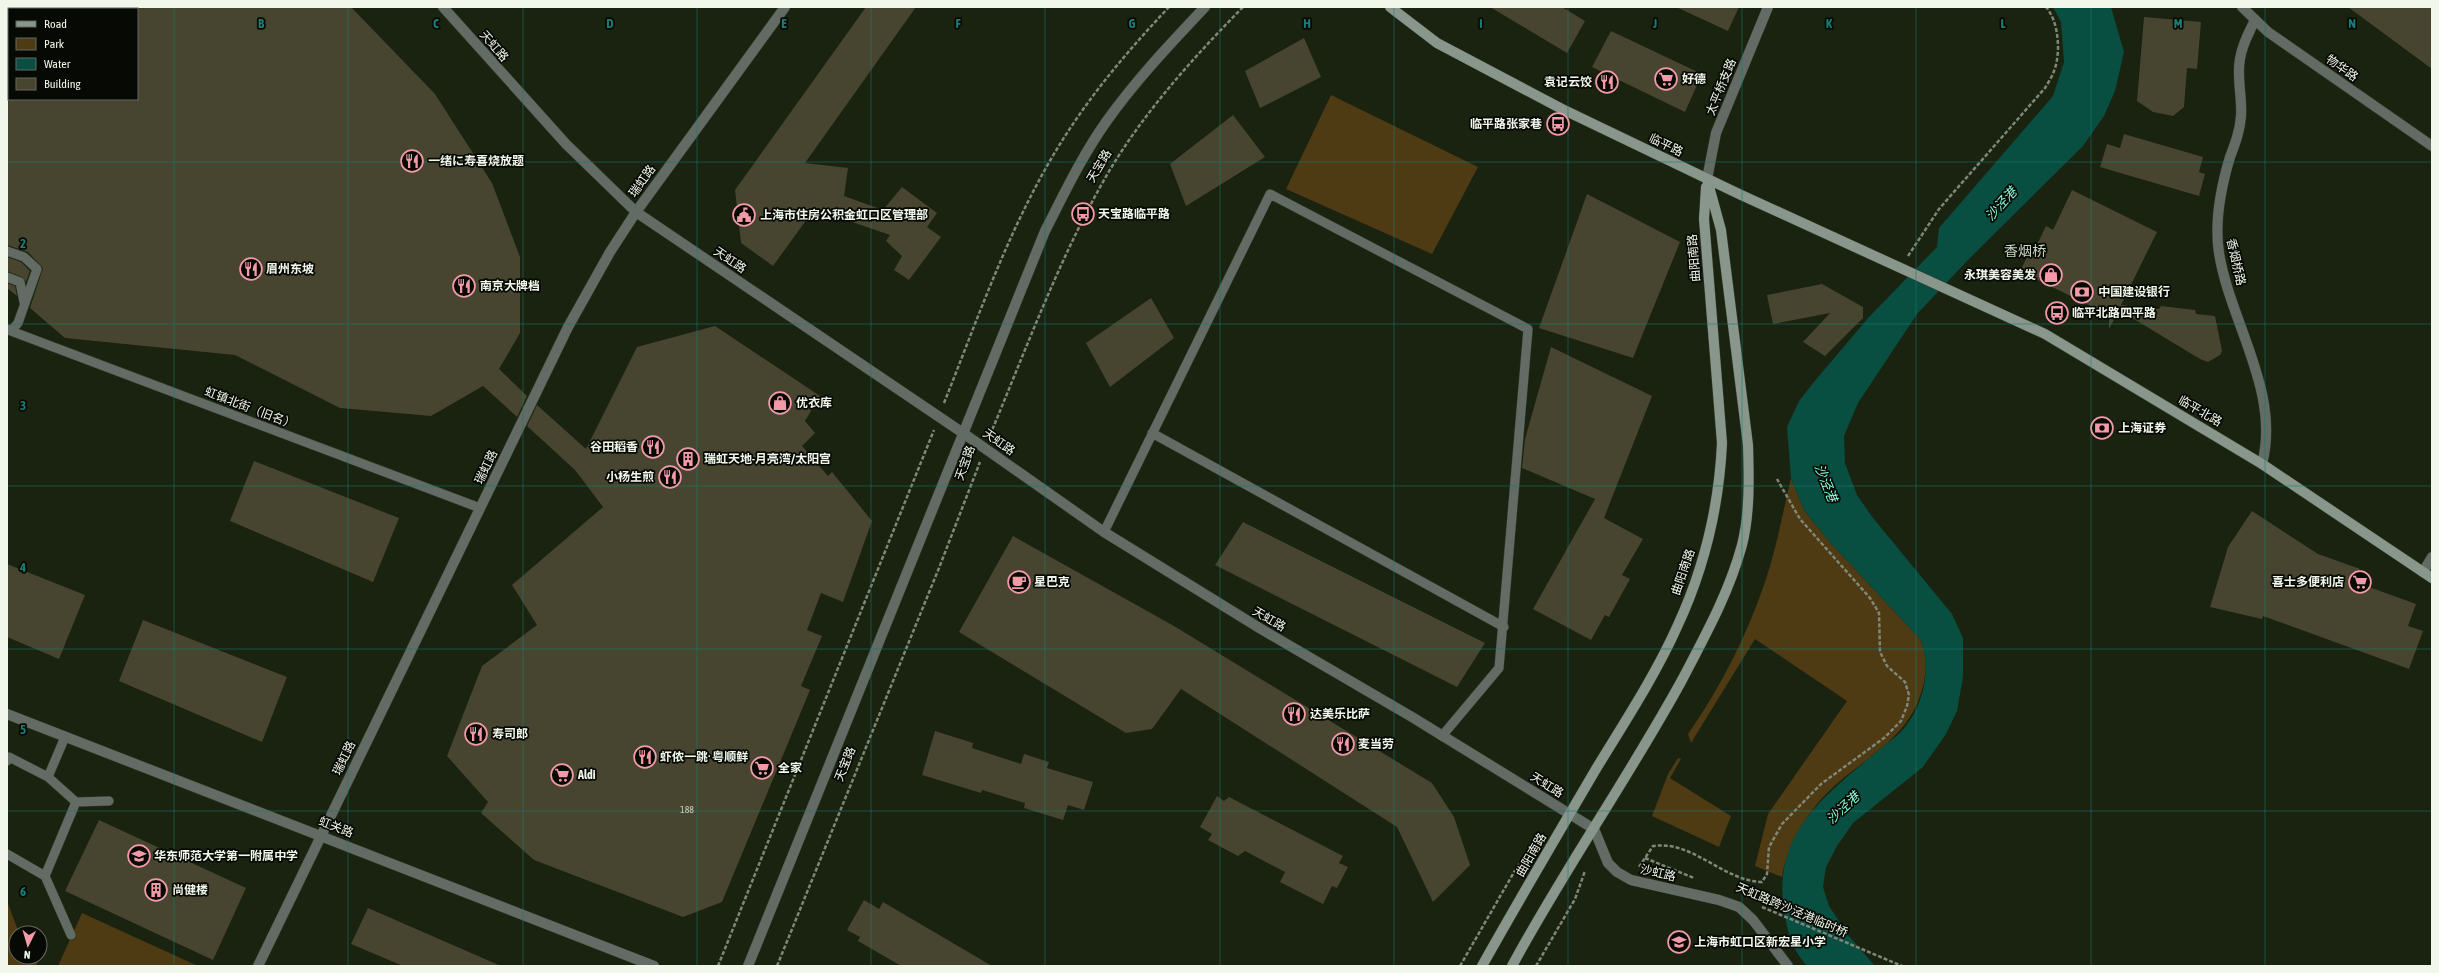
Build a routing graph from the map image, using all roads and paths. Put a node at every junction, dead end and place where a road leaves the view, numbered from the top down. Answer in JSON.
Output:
{"nodes":[{"id":1,"x":443,"y":7,"type":"edge"},
{"id":2,"x":785,"y":7,"type":"edge"},
{"id":3,"x":1169,"y":7,"type":"edge"},
{"id":4,"x":1205,"y":7,"type":"edge"},
{"id":5,"x":1243,"y":7,"type":"edge"},
{"id":6,"x":1390,"y":7,"type":"edge"},
{"id":7,"x":1768,"y":7,"type":"edge"},
{"id":8,"x":2046,"y":7,"type":"edge"},
{"id":9,"x":2242,"y":7,"type":"edge"},
{"id":10,"x":2255,"y":20,"type":"junction"},
{"id":11,"x":2432,"y":146,"type":"edge"},
{"id":12,"x":1707,"y":179,"type":"junction"},
{"id":13,"x":636,"y":212,"type":"junction"},
{"id":14,"x":7,"y":251,"type":"edge"},
{"id":15,"x":1901,"y":266,"type":"junction"},
{"id":16,"x":7,"y":277,"type":"edge"},
{"id":17,"x":1942,"y":286,"type":"joint"},
{"id":18,"x":24,"y":302,"type":"junction"},
{"id":19,"x":9,"y":330,"type":"edge"},
{"id":20,"x":939,"y":417,"type":"junction"},
{"id":21,"x":964,"y":433,"type":"junction"},
{"id":22,"x":1152,"y":433,"type":"junction"},
{"id":23,"x":984,"y":448,"type":"junction"},
{"id":24,"x":2262,"y":464,"type":"junction"},
{"id":25,"x":1777,"y":478,"type":"dead end"},
{"id":26,"x":480,"y":508,"type":"junction"},
{"id":27,"x":1104,"y":532,"type":"junction"},
{"id":28,"x":2432,"y":557,"type":"edge"},
{"id":29,"x":2423,"y":572,"type":"junction"},
{"id":30,"x":2432,"y":578,"type":"edge"},
{"id":31,"x":1504,"y":627,"type":"junction"},
{"id":32,"x":7,"y":714,"type":"edge"},
{"id":33,"x":1442,"y":736,"type":"junction"},
{"id":34,"x":65,"y":737,"type":"junction"},
{"id":35,"x":8,"y":758,"type":"edge"},
{"id":36,"x":48,"y":776,"type":"junction"},
{"id":37,"x":109,"y":801,"type":"dead end"},
{"id":38,"x":76,"y":802,"type":"junction"},
{"id":39,"x":1569,"y":815,"type":"junction"},
{"id":40,"x":1594,"y":829,"type":"junction"},
{"id":41,"x":321,"y":835,"type":"junction"},
{"id":42,"x":7,"y":854,"type":"edge"},
{"id":43,"x":1645,"y":858,"type":"junction"},
{"id":44,"x":1588,"y":865,"type":"dead end"},
{"id":45,"x":45,"y":876,"type":"junction"},
{"id":46,"x":1631,"y":880,"type":"junction"},
{"id":47,"x":1698,"y":880,"type":"dead end"},
{"id":48,"x":1756,"y":904,"type":"dead end"},
{"id":49,"x":71,"y":936,"type":"dead end"},
{"id":50,"x":258,"y":966,"type":"edge"},
{"id":51,"x":654,"y":966,"type":"edge"},
{"id":52,"x":718,"y":966,"type":"edge"},
{"id":53,"x":748,"y":966,"type":"edge"},
{"id":54,"x":777,"y":966,"type":"edge"},
{"id":55,"x":1482,"y":966,"type":"edge"},
{"id":56,"x":1512,"y":966,"type":"edge"},
{"id":57,"x":1536,"y":966,"type":"edge"},
{"id":58,"x":1788,"y":966,"type":"edge"},
{"id":59,"x":1902,"y":966,"type":"edge"}],
"edges":[{"from":1,"to":13,"type":"street","name":"天虹路"},
{"from":2,"to":13,"type":"street","name":"瑞虹路"},
{"from":3,"to":20,"type":"path"},
{"from":4,"to":21,"type":"street","name":"天宝路"},
{"from":5,"to":23,"type":"path","name":"天宝路"},
{"from":6,"to":12,"type":"main road","name":"临平路"},
{"from":7,"to":12,"type":"street","name":"太平桥支路"},
{"from":8,"to":15,"type":"path"},
{"from":9,"to":10,"type":"street","name":"物华路"},
{"from":10,"to":11,"type":"street","name":"物华路"},
{"from":10,"to":24,"type":"street","name":"香烟桥路"},
{"from":12,"to":15,"type":"main road","name":"临平路"},
{"from":12,"to":39,"type":"main road","name":"曲阳南路"},
{"from":12,"to":40,"type":"main road"},
{"from":13,"to":20,"type":"street","name":"天虹路"},
{"from":13,"to":26,"type":"street","name":"瑞虹路"},
{"from":14,"to":18,"type":"lane","name":"虹镇北街（旧名）"},
{"from":15,"to":17,"type":"main road","name":"临平路"},
{"from":16,"to":18,"type":"lane"},
{"from":17,"to":24,"type":"main road","name":"临平北路"},
{"from":18,"to":19,"type":"lane","name":"虹镇北街（旧名）"},
{"from":19,"to":26,"type":"lane","name":"虹镇北街（旧名）"},
{"from":20,"to":21,"type":"street","name":"天虹路"},
{"from":20,"to":52,"type":"path"},
{"from":21,"to":23,"type":"street","name":"天虹路"},
{"from":21,"to":53,"type":"street","name":"天宝路"},
{"from":22,"to":27,"type":"lane"},
{"from":22,"to":31,"type":"lane"},
{"from":22,"to":31,"type":"lane"},
{"from":23,"to":27,"type":"street","name":"天虹路"},
{"from":23,"to":54,"type":"path","name":"天宝路"},
{"from":24,"to":29,"type":"main road","name":"临平北路"},
{"from":25,"to":43,"type":"path"},
{"from":26,"to":41,"type":"street","name":"瑞虹路"},
{"from":27,"to":33,"type":"street","name":"天虹路"},
{"from":28,"to":29,"type":"street"},
{"from":29,"to":30,"type":"main road","name":"临平北路"},
{"from":31,"to":33,"type":"lane"},
{"from":32,"to":34,"type":"street","name":"虹关路"},
{"from":33,"to":39,"type":"street","name":"天虹路"},
{"from":34,"to":36,"type":"lane"},
{"from":34,"to":41,"type":"street","name":"虹关路"},
{"from":35,"to":36,"type":"lane"},
{"from":36,"to":38,"type":"lane"},
{"from":37,"to":38,"type":"lane"},
{"from":38,"to":45,"type":"lane"},
{"from":39,"to":40,"type":"street","name":"天虹路"},
{"from":39,"to":55,"type":"main road","name":"曲阳南路"},
{"from":40,"to":46,"type":"street","name":"沙虹路"},
{"from":40,"to":56,"type":"main road"},
{"from":41,"to":50,"type":"street","name":"瑞虹路"},
{"from":41,"to":51,"type":"street","name":"虹关路"},
{"from":42,"to":45,"type":"lane"},
{"from":43,"to":46,"type":"path"},
{"from":43,"to":47,"type":"path"},
{"from":44,"to":57,"type":"path"},
{"from":45,"to":49,"type":"lane"},
{"from":46,"to":58,"type":"street","name":"沙虹路"},
{"from":48,"to":59,"type":"path","name":"天虹路跨沙泾港临时桥"}]}
